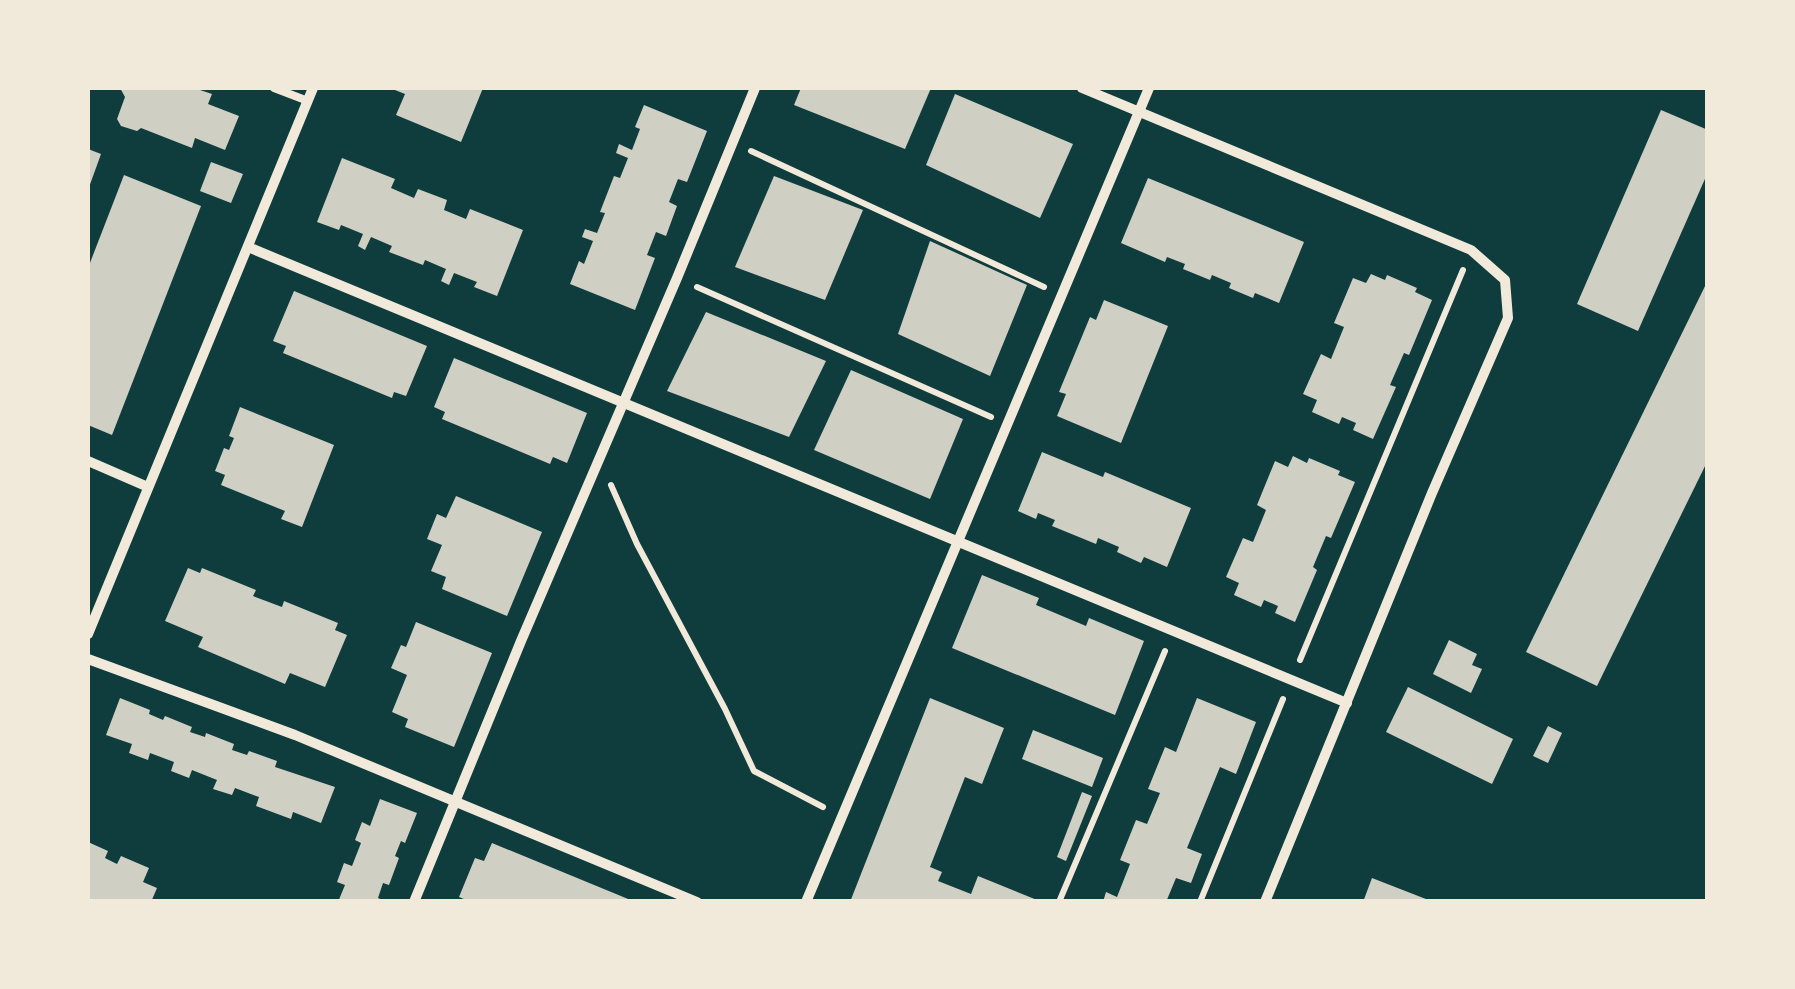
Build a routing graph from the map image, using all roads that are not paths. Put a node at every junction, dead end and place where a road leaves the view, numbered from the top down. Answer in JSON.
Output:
{"nodes":[{"id":1,"x":274,"y":88,"type":"edge"},
{"id":2,"x":313,"y":88,"type":"edge"},
{"id":3,"x":755,"y":88,"type":"edge"},
{"id":4,"x":1082,"y":88,"type":"edge"},
{"id":5,"x":1149,"y":88,"type":"edge"},
{"id":6,"x":308,"y":102,"type":"junction"},
{"id":7,"x":1140,"y":111,"type":"junction"},
{"id":8,"x":248,"y":246,"type":"junction"},
{"id":9,"x":624,"y":402,"type":"junction"},
{"id":10,"x":88,"y":461,"type":"edge"},
{"id":11,"x":148,"y":487,"type":"junction"},
{"id":12,"x":957,"y":542,"type":"junction"},
{"id":13,"x":88,"y":634,"type":"edge"},
{"id":14,"x":88,"y":659,"type":"edge"},
{"id":15,"x":1347,"y":703,"type":"junction"},
{"id":16,"x":456,"y":800,"type":"junction"},
{"id":17,"x":414,"y":902,"type":"edge"},
{"id":18,"x":696,"y":902,"type":"edge"},
{"id":19,"x":806,"y":902,"type":"edge"},
{"id":20,"x":1265,"y":902,"type":"edge"}],
"edges":[{"from":1,"to":6,"type":"lane"},
{"from":2,"to":6,"type":"street"},
{"from":3,"to":9,"type":"street"},
{"from":4,"to":7,"type":"street"},
{"from":5,"to":7,"type":"street"},
{"from":6,"to":8,"type":"street"},
{"from":7,"to":12,"type":"street"},
{"from":7,"to":15,"type":"street"},
{"from":8,"to":9,"type":"street"},
{"from":8,"to":11,"type":"street"},
{"from":9,"to":12,"type":"street"},
{"from":9,"to":16,"type":"street"},
{"from":10,"to":11,"type":"street"},
{"from":11,"to":13,"type":"street"},
{"from":12,"to":15,"type":"street"},
{"from":12,"to":19,"type":"street"},
{"from":14,"to":16,"type":"street"},
{"from":15,"to":20,"type":"street"},
{"from":16,"to":17,"type":"street"},
{"from":16,"to":18,"type":"street"}]}
